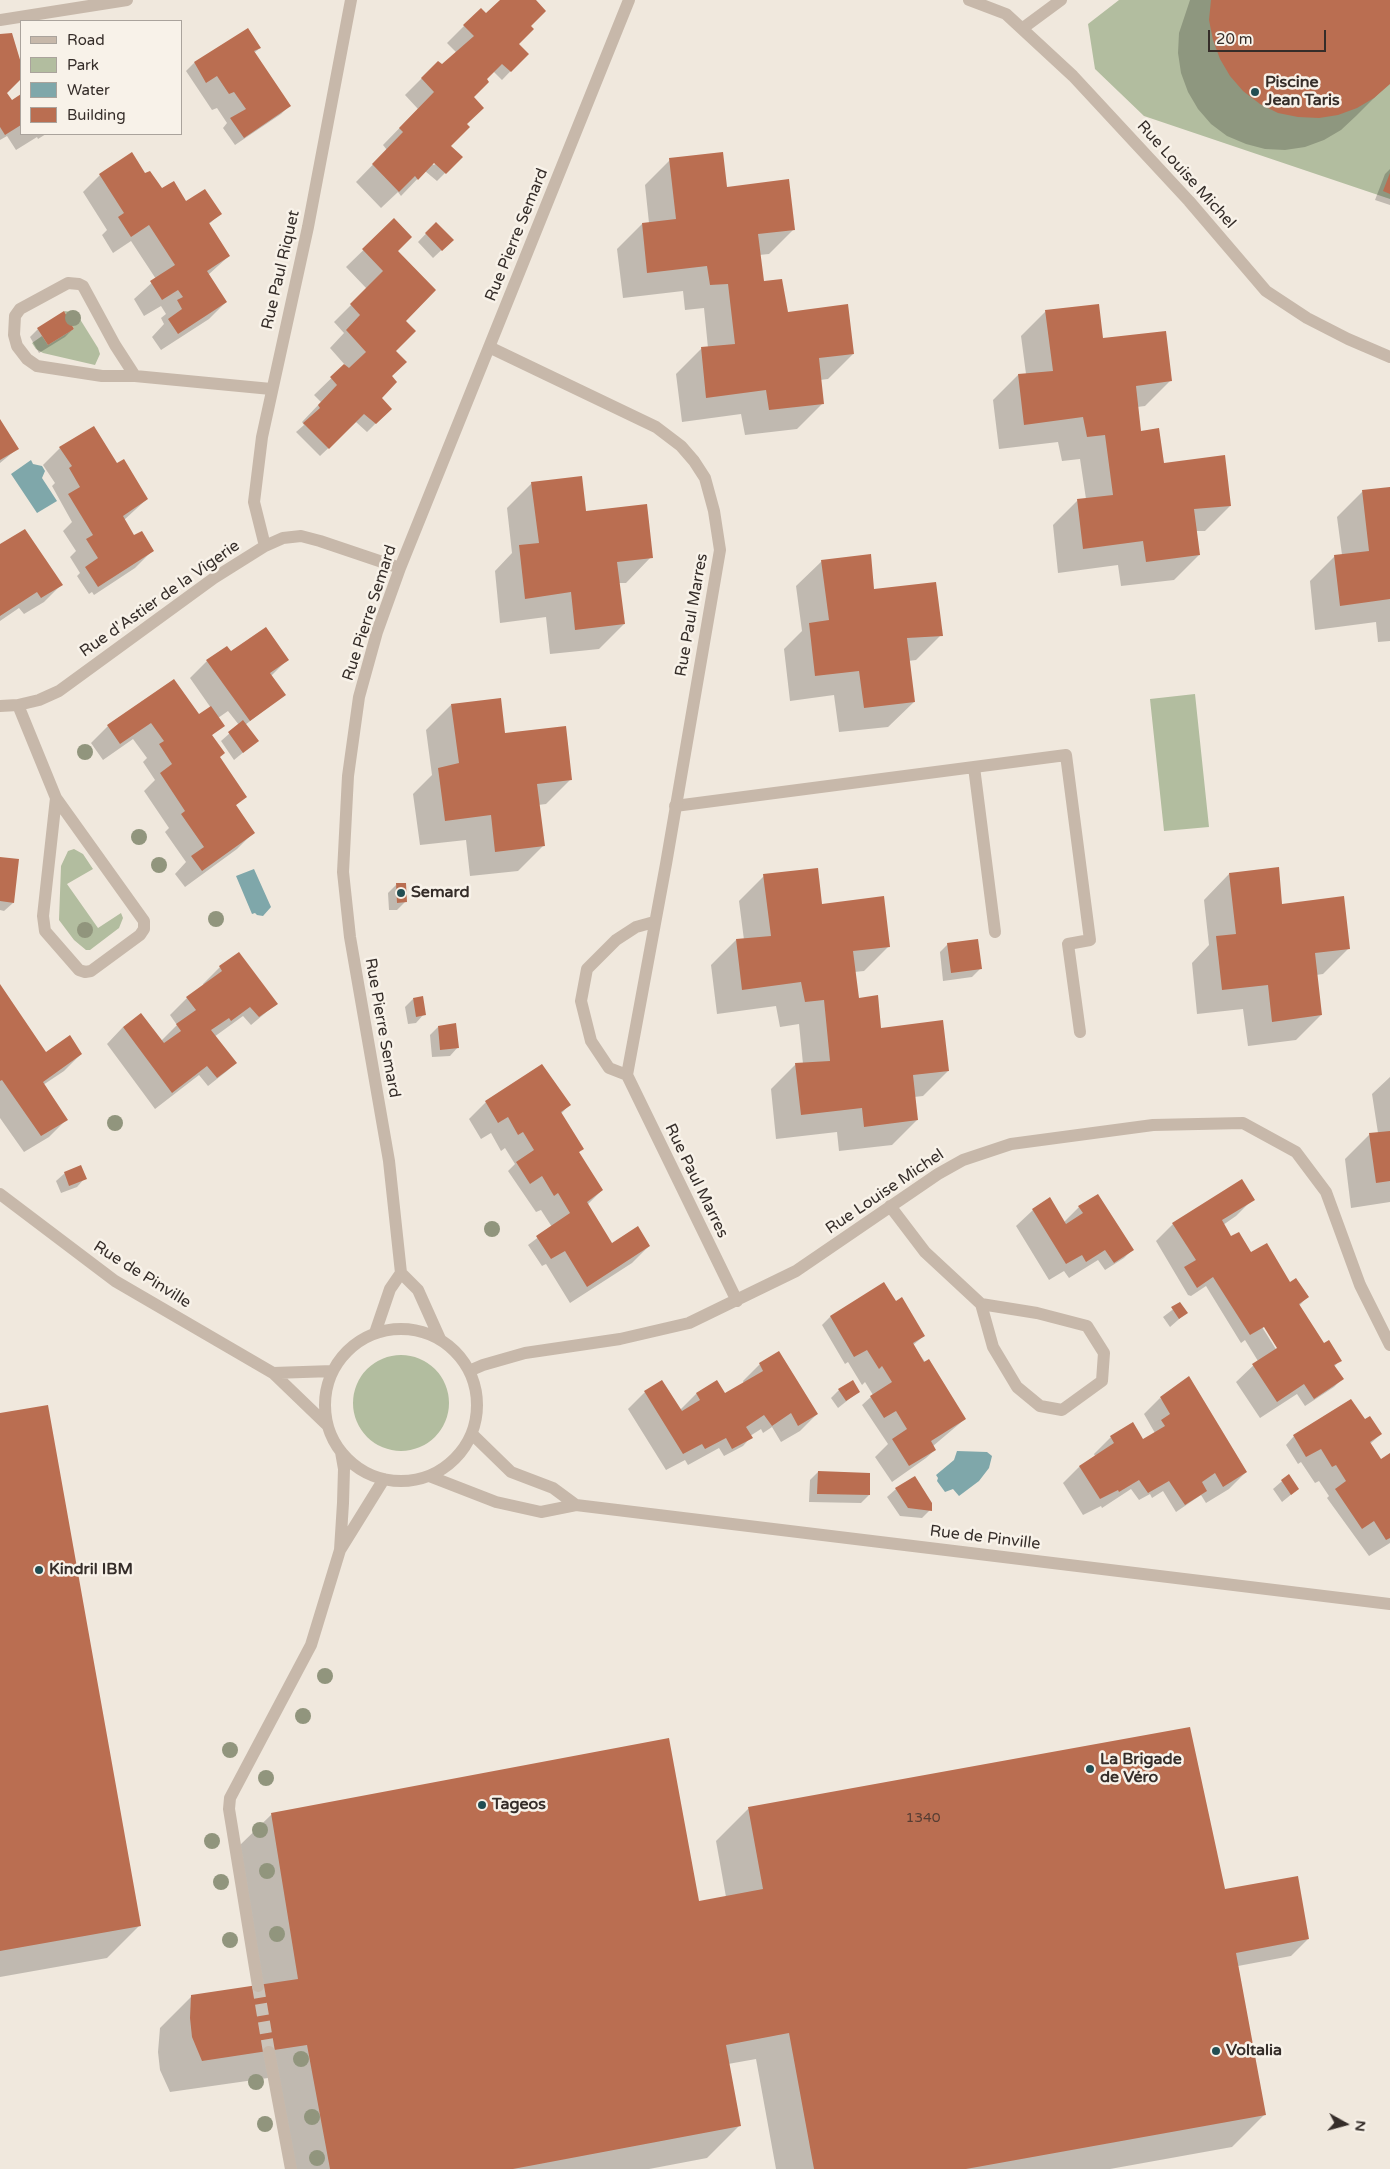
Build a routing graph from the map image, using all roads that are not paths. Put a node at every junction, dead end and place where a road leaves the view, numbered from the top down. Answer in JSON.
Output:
{"nodes":[{"id":1,"x":127,"y":0,"type":"edge"},
{"id":2,"x":350,"y":0,"type":"edge"},
{"id":3,"x":629,"y":0,"type":"edge"},
{"id":4,"x":970,"y":0,"type":"edge"},
{"id":5,"x":1060,"y":0,"type":"edge"},
{"id":6,"x":106,"y":2,"type":"edge"},
{"id":7,"x":0,"y":20,"type":"edge"},
{"id":8,"x":1023,"y":28,"type":"junction"},
{"id":9,"x":489,"y":347,"type":"junction"},
{"id":10,"x":1390,"y":356,"type":"edge"},
{"id":11,"x":135,"y":376,"type":"junction"},
{"id":12,"x":271,"y":389,"type":"junction"},
{"id":13,"x":265,"y":546,"type":"junction"},
{"id":14,"x":400,"y":568,"type":"junction"},
{"id":15,"x":18,"y":705,"type":"junction"},
{"id":16,"x":0,"y":706,"type":"edge"},
{"id":17,"x":974,"y":767,"type":"junction"},
{"id":18,"x":56,"y":798,"type":"junction"},
{"id":19,"x":676,"y":806,"type":"junction"},
{"id":20,"x":654,"y":922,"type":"junction"},
{"id":21,"x":995,"y":932,"type":"dead end"},
{"id":22,"x":1080,"y":1032,"type":"dead end"},
{"id":23,"x":626,"y":1076,"type":"junction"},
{"id":24,"x":0,"y":1194,"type":"edge"},
{"id":25,"x":890,"y":1206,"type":"junction"},
{"id":26,"x":401,"y":1273,"type":"junction"},
{"id":27,"x":736,"y":1301,"type":"junction"},
{"id":28,"x":981,"y":1304,"type":"junction"},
{"id":29,"x":375,"y":1333,"type":"junction"},
{"id":30,"x":440,"y":1339,"type":"junction"},
{"id":31,"x":1390,"y":1345,"type":"edge"},
{"id":32,"x":333,"y":1371,"type":"junction"},
{"id":33,"x":469,"y":1371,"type":"junction"},
{"id":34,"x":273,"y":1373,"type":"junction"},
{"id":35,"x":327,"y":1425,"type":"junction"},
{"id":36,"x":472,"y":1434,"type":"junction"},
{"id":37,"x":340,"y":1452,"type":"junction"},
{"id":38,"x":429,"y":1476,"type":"junction"},
{"id":39,"x":384,"y":1479,"type":"junction"},
{"id":40,"x":576,"y":1505,"type":"junction"},
{"id":41,"x":340,"y":1550,"type":"junction"},
{"id":42,"x":1390,"y":1604,"type":"edge"},
{"id":43,"x":258,"y":1986,"type":"tunnel mouth"},
{"id":44,"x":270,"y":2052,"type":"tunnel mouth"},
{"id":45,"x":291,"y":2169,"type":"edge"}],
"edges":[{"from":1,"to":6,"type":"street"},
{"from":2,"to":12,"type":"street","name":"Rue Paul Riquet"},
{"from":3,"to":9,"type":"street","name":"Rue Pierre Semard"},
{"from":4,"to":8,"type":"street","name":"Rue Louise Michel"},
{"from":5,"to":8,"type":"street"},
{"from":6,"to":7,"type":"street"},
{"from":8,"to":10,"type":"street","name":"Rue Louise Michel"},
{"from":9,"to":14,"type":"street","name":"Rue Pierre Semard"},
{"from":9,"to":19,"type":"street","name":"Rue Paul Marres"},
{"from":11,"to":11,"type":"street"},
{"from":11,"to":12,"type":"street"},
{"from":12,"to":13,"type":"street","name":"Rue Paul Riquet"},
{"from":13,"to":14,"type":"street","name":"Rue d'Astier de la Vigerie"},
{"from":13,"to":15,"type":"street","name":"Rue d'Astier de la Vigerie"},
{"from":14,"to":26,"type":"street","name":"Rue Pierre Semard"},
{"from":15,"to":16,"type":"street","name":"Rue d'Astier de la Vigerie"},
{"from":15,"to":18,"type":"street"},
{"from":17,"to":19,"type":"street"},
{"from":17,"to":21,"type":"street"},
{"from":17,"to":22,"type":"street"},
{"from":18,"to":18,"type":"street"},
{"from":19,"to":20,"type":"street","name":"Rue Paul Marres"},
{"from":20,"to":23,"type":"street","name":"Rue Paul Marres"},
{"from":20,"to":23,"type":"street"},
{"from":23,"to":27,"type":"street","name":"Rue Paul Marres"},
{"from":24,"to":34,"type":"street","name":"Rue de Pinville"},
{"from":25,"to":27,"type":"street","name":"Rue Louise Michel"},
{"from":25,"to":28,"type":"street"},
{"from":25,"to":31,"type":"street","name":"Rue Louise Michel"},
{"from":26,"to":29,"type":"street"},
{"from":26,"to":30,"type":"street"},
{"from":27,"to":33,"type":"street","name":"Rue Louise Michel"},
{"from":28,"to":28,"type":"street"},
{"from":29,"to":30,"type":"street"},
{"from":29,"to":32,"type":"street"},
{"from":30,"to":33,"type":"street"},
{"from":32,"to":34,"type":"street"},
{"from":32,"to":35,"type":"street"},
{"from":33,"to":36,"type":"street"},
{"from":34,"to":35,"type":"street","name":"Rue de Pinville"},
{"from":35,"to":37,"type":"street"},
{"from":36,"to":38,"type":"street"},
{"from":36,"to":40,"type":"street"},
{"from":37,"to":39,"type":"street"},
{"from":37,"to":41,"type":"street"},
{"from":38,"to":39,"type":"street"},
{"from":38,"to":40,"type":"street","name":"Rue de Pinville"},
{"from":39,"to":41,"type":"street"},
{"from":40,"to":42,"type":"street","name":"Rue de Pinville"},
{"from":41,"to":43,"type":"street"},
{"from":44,"to":45,"type":"street"}]}
